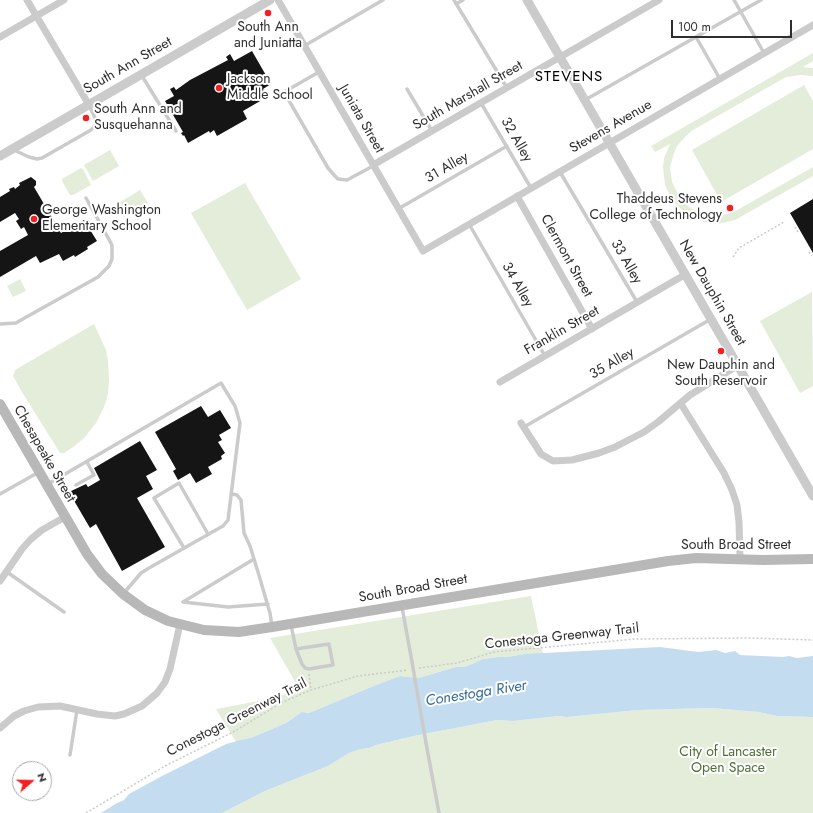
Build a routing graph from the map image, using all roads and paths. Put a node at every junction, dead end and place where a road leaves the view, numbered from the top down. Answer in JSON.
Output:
{"nodes":[{"id":1,"x":27,"y":0,"type":"edge"},
{"id":2,"x":64,"y":0,"type":"edge"},
{"id":3,"x":270,"y":0,"type":"edge"},
{"id":4,"x":278,"y":0,"type":"edge"},
{"id":5,"x":383,"y":0,"type":"edge"},
{"id":6,"x":463,"y":0,"type":"edge"},
{"id":7,"x":527,"y":0,"type":"edge"},
{"id":8,"x":659,"y":0,"type":"edge"},
{"id":9,"x":734,"y":0,"type":"edge"},
{"id":10,"x":761,"y":0,"type":"edge"},
{"id":11,"x":455,"y":2,"type":"edge"},
{"id":12,"x":740,"y":12,"type":"junction"},
{"id":13,"x":37,"y":16,"type":"junction"},
{"id":14,"x":813,"y":25,"type":"edge"},
{"id":15,"x":0,"y":37,"type":"edge"},
{"id":16,"x":696,"y":37,"type":"junction"},
{"id":17,"x":304,"y":46,"type":"junction"},
{"id":18,"x":764,"y":53,"type":"junction"},
{"id":19,"x":560,"y":57,"type":"junction"},
{"id":20,"x":319,"y":72,"type":"junction"},
{"id":21,"x":142,"y":75,"type":"junction"},
{"id":22,"x":720,"y":79,"type":"junction"},
{"id":23,"x":507,"y":88,"type":"junction"},
{"id":24,"x":407,"y":89,"type":"dead end"},
{"id":25,"x":585,"y":100,"type":"junction"},
{"id":26,"x":481,"y":103,"type":"junction"},
{"id":27,"x":89,"y":105,"type":"junction"},
{"id":28,"x":176,"y":131,"type":"dead end"},
{"id":29,"x":432,"y":131,"type":"junction"},
{"id":30,"x":610,"y":143,"type":"junction"},
{"id":31,"x":507,"y":146,"type":"junction"},
{"id":32,"x":13,"y":149,"type":"junction"},
{"id":33,"x":0,"y":156,"type":"edge"},
{"id":34,"x":373,"y":166,"type":"junction"},
{"id":35,"x":560,"y":172,"type":"junction"},
{"id":36,"x":531,"y":188,"type":"junction"},
{"id":37,"x":517,"y":196,"type":"junction"},
{"id":38,"x":86,"y":198,"type":"dead end"},
{"id":39,"x":398,"y":209,"type":"junction"},
{"id":40,"x":784,"y":222,"type":"dead end"},
{"id":41,"x":469,"y":224,"type":"junction"},
{"id":42,"x":795,"y":227,"type":"dead end"},
{"id":43,"x":798,"y":232,"type":"dead end"},
{"id":44,"x":423,"y":251,"type":"joint"},
{"id":45,"x":809,"y":252,"type":"dead end"},
{"id":46,"x":812,"y":256,"type":"dead end"},
{"id":47,"x":733,"y":257,"type":"dead end"},
{"id":48,"x":686,"y":274,"type":"junction"},
{"id":49,"x":637,"y":302,"type":"junction"},
{"id":50,"x":712,"y":319,"type":"junction"},
{"id":51,"x":0,"y":324,"type":"edge"},
{"id":52,"x":592,"y":329,"type":"junction"},
{"id":53,"x":546,"y":356,"type":"junction"},
{"id":54,"x":737,"y":366,"type":"junction"},
{"id":55,"x":500,"y":382,"type":"dead end"},
{"id":56,"x":0,"y":404,"type":"edge"},
{"id":57,"x":681,"y":404,"type":"junction"},
{"id":58,"x":523,"y":425,"type":"joint"},
{"id":59,"x":87,"y":462,"type":"junction"},
{"id":60,"x":39,"y":472,"type":"junction"},
{"id":61,"x":46,"y":485,"type":"junction"},
{"id":62,"x":76,"y":485,"type":"dead end"},
{"id":63,"x":0,"y":494,"type":"edge"},
{"id":64,"x":232,"y":494,"type":"junction"},
{"id":65,"x":813,"y":496,"type":"edge"},
{"id":66,"x":65,"y":517,"type":"junction"},
{"id":67,"x":208,"y":534,"type":"junction"},
{"id":68,"x":184,"y":548,"type":"junction"},
{"id":69,"x":740,"y":558,"type":"junction"},
{"id":70,"x":254,"y":559,"type":"junction"},
{"id":71,"x":813,"y":559,"type":"edge"},
{"id":72,"x":7,"y":572,"type":"junction"},
{"id":73,"x":0,"y":581,"type":"edge"},
{"id":74,"x":123,"y":594,"type":"junction"},
{"id":75,"x":268,"y":604,"type":"junction"},
{"id":76,"x":402,"y":605,"type":"junction"},
{"id":77,"x":64,"y":612,"type":"dead end"},
{"id":78,"x":180,"y":624,"type":"junction"},
{"id":79,"x":291,"y":624,"type":"junction"},
{"id":80,"x":272,"y":627,"type":"junction"},
{"id":81,"x":813,"y":640,"type":"edge"},
{"id":82,"x":296,"y":649,"type":"junction"},
{"id":83,"x":418,"y":668,"type":"dead end"},
{"id":84,"x":411,"y":669,"type":"dead end"},
{"id":85,"x":309,"y":675,"type":"dead end"},
{"id":86,"x":311,"y":690,"type":"junction"},
{"id":87,"x":77,"y":709,"type":"junction"},
{"id":88,"x":0,"y":728,"type":"edge"},
{"id":89,"x":70,"y":755,"type":"dead end"},
{"id":90,"x":86,"y":813,"type":"edge"},
{"id":91,"x":439,"y":813,"type":"edge"}],
"edges":[{"from":1,"to":13,"type":"street"},
{"from":2,"to":13,"type":"street"},
{"from":3,"to":21,"type":"street","name":"South Ann Street"},
{"from":4,"to":17,"type":"street","name":"Juniata Street"},
{"from":5,"to":17,"type":"lane"},
{"from":6,"to":11,"type":"lane"},
{"from":7,"to":19,"type":"street","name":"New Dauphin Street"},
{"from":8,"to":19,"type":"street","name":"South Marshall Street"},
{"from":9,"to":12,"type":"lane"},
{"from":10,"to":12,"type":"lane"},
{"from":11,"to":23,"type":"lane"},
{"from":12,"to":16,"type":"lane"},
{"from":12,"to":18,"type":"lane"},
{"from":13,"to":15,"type":"street"},
{"from":13,"to":27,"type":"street"},
{"from":14,"to":18,"type":"street","name":"Stevens Avenue"},
{"from":16,"to":22,"type":"lane"},
{"from":16,"to":25,"type":"lane"},
{"from":17,"to":20,"type":"street","name":"Juniata Street"},
{"from":18,"to":22,"type":"street","name":"Stevens Avenue"},
{"from":19,"to":23,"type":"street","name":"South Marshall Street"},
{"from":19,"to":25,"type":"street","name":"New Dauphin Street"},
{"from":20,"to":34,"type":"street","name":"Juniata Street"},
{"from":20,"to":34,"type":"lane"},
{"from":21,"to":27,"type":"street","name":"South Ann Street"},
{"from":21,"to":28,"type":"lane"},
{"from":22,"to":30,"type":"street","name":"Stevens Avenue"},
{"from":23,"to":26,"type":"street","name":"South Marshall Street"},
{"from":24,"to":29,"type":"lane"},
{"from":25,"to":30,"type":"street","name":"New Dauphin Street"},
{"from":26,"to":29,"type":"street","name":"South Marshall Street"},
{"from":26,"to":31,"type":"lane","name":"32 Alley"},
{"from":27,"to":32,"type":"street","name":"South Ann Street"},
{"from":27,"to":32,"type":"lane"},
{"from":29,"to":34,"type":"street","name":"South Marshall Street"},
{"from":30,"to":35,"type":"street","name":"Stevens Avenue"},
{"from":30,"to":48,"type":"street","name":"New Dauphin Street"},
{"from":31,"to":36,"type":"lane","name":"32 Alley"},
{"from":31,"to":39,"type":"lane","name":"31 Alley"},
{"from":32,"to":33,"type":"street","name":"South Ann Street"},
{"from":34,"to":39,"type":"street","name":"Juniata Street"},
{"from":35,"to":36,"type":"street","name":"Stevens Avenue"},
{"from":35,"to":49,"type":"lane","name":"33 Alley"},
{"from":36,"to":37,"type":"street","name":"Stevens Avenue"},
{"from":37,"to":41,"type":"street","name":"Stevens Avenue"},
{"from":37,"to":52,"type":"street","name":"Clermont Street"},
{"from":38,"to":51,"type":"lane"},
{"from":39,"to":44,"type":"street","name":"Juniata Street"},
{"from":40,"to":47,"type":"path"},
{"from":41,"to":44,"type":"street","name":"Stevens Avenue"},
{"from":41,"to":53,"type":"lane","name":"34 Alley"},
{"from":42,"to":43,"type":"path"},
{"from":45,"to":46,"type":"path"},
{"from":48,"to":49,"type":"street","name":"Franklin Street"},
{"from":48,"to":50,"type":"street","name":"New Dauphin Street"},
{"from":49,"to":52,"type":"street","name":"Franklin Street"},
{"from":50,"to":54,"type":"street","name":"New Dauphin Street"},
{"from":50,"to":58,"type":"lane","name":"35 Alley"},
{"from":52,"to":53,"type":"street","name":"Franklin Street"},
{"from":53,"to":55,"type":"street","name":"Franklin Street"},
{"from":54,"to":57,"type":"street"},
{"from":54,"to":65,"type":"street","name":"New Dauphin Street"},
{"from":56,"to":60,"type":"main road","name":"Chesapeake Street"},
{"from":57,"to":58,"type":"street"},
{"from":57,"to":69,"type":"street"},
{"from":59,"to":61,"type":"lane"},
{"from":59,"to":62,"type":"lane"},
{"from":59,"to":64,"type":"lane"},
{"from":60,"to":61,"type":"main road","name":"Chesapeake Street"},
{"from":60,"to":63,"type":"lane"},
{"from":61,"to":66,"type":"main road","name":"Chesapeake Street"},
{"from":64,"to":67,"type":"lane"},
{"from":64,"to":70,"type":"lane"},
{"from":66,"to":72,"type":"street"},
{"from":66,"to":74,"type":"main road","name":"South Broad Street"},
{"from":67,"to":68,"type":"lane"},
{"from":67,"to":68,"type":"lane"},
{"from":68,"to":74,"type":"lane"},
{"from":69,"to":71,"type":"main road","name":"South Broad Street"},
{"from":69,"to":76,"type":"main road","name":"South Broad Street"},
{"from":70,"to":75,"type":"lane"},
{"from":70,"to":75,"type":"lane"},
{"from":72,"to":73,"type":"street"},
{"from":72,"to":77,"type":"lane"},
{"from":74,"to":78,"type":"main road","name":"South Broad Street"},
{"from":75,"to":80,"type":"lane"},
{"from":76,"to":79,"type":"main road","name":"South Broad Street"},
{"from":76,"to":91,"type":"lane","bridge":true},
{"from":78,"to":80,"type":"main road","name":"South Broad Street"},
{"from":78,"to":87,"type":"street"},
{"from":79,"to":80,"type":"main road","name":"South Broad Street"},
{"from":79,"to":82,"type":"lane"},
{"from":81,"to":83,"type":"path","name":"Conestoga Greenway Trail"},
{"from":82,"to":82,"type":"lane"},
{"from":84,"to":86,"type":"path","name":"Conestoga Greenway Trail"},
{"from":85,"to":86,"type":"path"},
{"from":86,"to":90,"type":"path","name":"Conestoga Greenway Trail"},
{"from":87,"to":88,"type":"street"},
{"from":87,"to":89,"type":"lane"}]}
